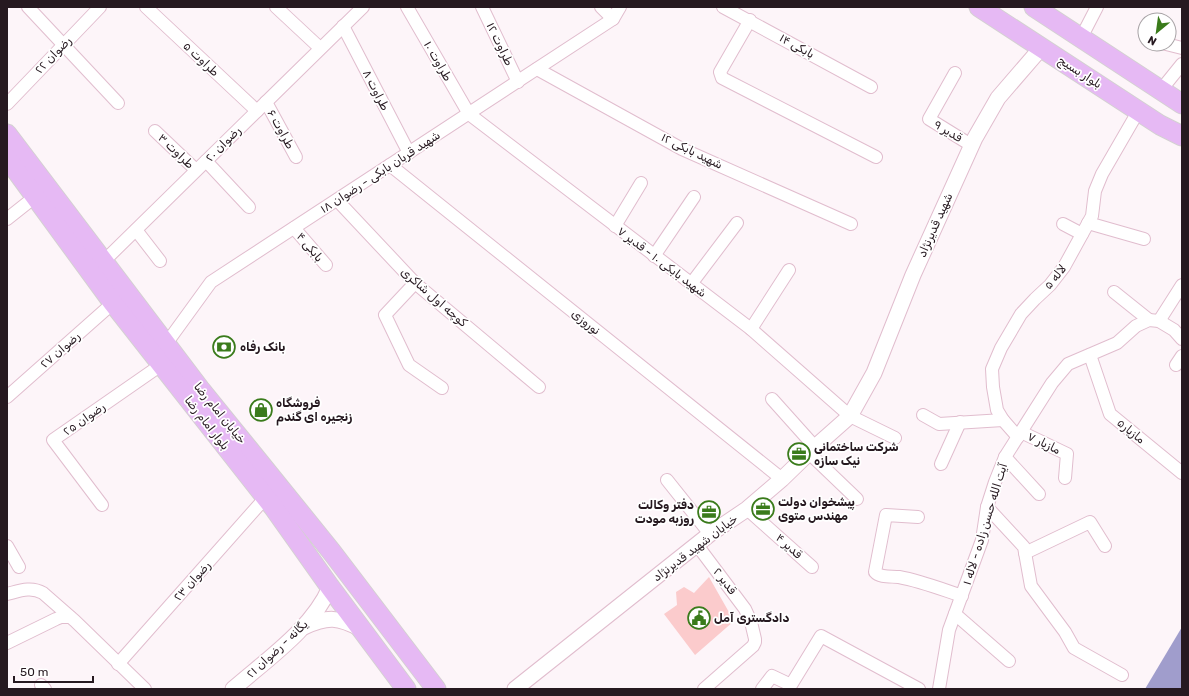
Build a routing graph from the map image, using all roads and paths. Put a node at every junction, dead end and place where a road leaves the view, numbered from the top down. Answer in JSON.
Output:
{"nodes":[{"id":1,"x":28,"y":7,"type":"edge"},
{"id":2,"x":100,"y":7,"type":"edge"},
{"id":3,"x":146,"y":7,"type":"edge"},
{"id":4,"x":276,"y":7,"type":"edge"},
{"id":5,"x":363,"y":7,"type":"edge"},
{"id":6,"x":407,"y":7,"type":"edge"},
{"id":7,"x":482,"y":7,"type":"edge"},
{"id":8,"x":601,"y":7,"type":"edge"},
{"id":9,"x":620,"y":7,"type":"edge"},
{"id":10,"x":723,"y":7,"type":"edge"},
{"id":11,"x":979,"y":7,"type":"edge"},
{"id":12,"x":1034,"y":7,"type":"edge"},
{"id":13,"x":1097,"y":7,"type":"edge"},
{"id":14,"x":613,"y":19,"type":"junction"},
{"id":15,"x":750,"y":20,"type":"junction"},
{"id":16,"x":343,"y":26,"type":"junction"},
{"id":17,"x":1081,"y":38,"type":"junction"},
{"id":18,"x":64,"y":45,"type":"junction"},
{"id":19,"x":1042,"y":47,"type":"junction"},
{"id":20,"x":320,"y":48,"type":"junction"},
{"id":21,"x":1182,"y":64,"type":"edge"},
{"id":22,"x":537,"y":69,"type":"junction"},
{"id":23,"x":955,"y":73,"type":"dead end"},
{"id":24,"x":518,"y":82,"type":"junction"},
{"id":25,"x":871,"y":87,"type":"dead end"},
{"id":26,"x":1161,"y":90,"type":"junction"},
{"id":27,"x":266,"y":102,"type":"junction"},
{"id":28,"x":118,"y":103,"type":"dead end"},
{"id":29,"x":7,"y":104,"type":"edge"},
{"id":30,"x":1182,"y":104,"type":"edge"},
{"id":31,"x":1139,"y":110,"type":"junction"},
{"id":32,"x":256,"y":111,"type":"junction"},
{"id":33,"x":468,"y":114,"type":"junction"},
{"id":34,"x":155,"y":131,"type":"dead end"},
{"id":35,"x":7,"y":134,"type":"edge"},
{"id":36,"x":1182,"y":136,"type":"edge"},
{"id":37,"x":971,"y":145,"type":"junction"},
{"id":38,"x":409,"y":153,"type":"junction"},
{"id":39,"x":296,"y":157,"type":"dead end"},
{"id":40,"x":876,"y":157,"type":"dead end"},
{"id":41,"x":7,"y":158,"type":"edge"},
{"id":42,"x":206,"y":160,"type":"junction"},
{"id":43,"x":390,"y":165,"type":"junction"},
{"id":44,"x":196,"y":170,"type":"junction"},
{"id":45,"x":641,"y":183,"type":"dead end"},
{"id":46,"x":36,"y":196,"type":"junction"},
{"id":47,"x":694,"y":197,"type":"dead end"},
{"id":48,"x":337,"y":200,"type":"junction"},
{"id":49,"x":249,"y":207,"type":"dead end"},
{"id":50,"x":7,"y":219,"type":"edge"},
{"id":51,"x":737,"y":223,"type":"dead end"},
{"id":52,"x":1088,"y":223,"type":"junction"},
{"id":53,"x":851,"y":224,"type":"dead end"},
{"id":54,"x":1063,"y":224,"type":"dead end"},
{"id":55,"x":615,"y":226,"type":"junction"},
{"id":56,"x":294,"y":228,"type":"junction"},
{"id":57,"x":136,"y":230,"type":"junction"},
{"id":58,"x":1082,"y":234,"type":"junction"},
{"id":59,"x":1144,"y":239,"type":"dead end"},
{"id":60,"x":654,"y":256,"type":"junction"},
{"id":61,"x":104,"y":261,"type":"junction"},
{"id":62,"x":160,"y":261,"type":"dead end"},
{"id":63,"x":326,"y":266,"type":"dead end"},
{"id":64,"x":789,"y":270,"type":"dead end"},
{"id":65,"x":415,"y":283,"type":"junction"},
{"id":66,"x":691,"y":284,"type":"junction"},
{"id":67,"x":1182,"y":285,"type":"edge"},
{"id":68,"x":1114,"y":292,"type":"dead end"},
{"id":69,"x":113,"y":303,"type":"junction"},
{"id":70,"x":1154,"y":320,"type":"junction"},
{"id":71,"x":751,"y":329,"type":"junction"},
{"id":72,"x":1182,"y":339,"type":"edge"},
{"id":73,"x":166,"y":344,"type":"junction"},
{"id":74,"x":1090,"y":355,"type":"junction"},
{"id":75,"x":161,"y":365,"type":"junction"},
{"id":76,"x":539,"y":386,"type":"dead end"},
{"id":77,"x":442,"y":388,"type":"dead end"},
{"id":78,"x":7,"y":397,"type":"edge"},
{"id":79,"x":772,"y":399,"type":"dead end"},
{"id":80,"x":923,"y":415,"type":"dead end"},
{"id":81,"x":850,"y":416,"type":"junction"},
{"id":82,"x":1003,"y":420,"type":"junction"},
{"id":83,"x":960,"y":422,"type":"junction"},
{"id":84,"x":1020,"y":434,"type":"junction"},
{"id":85,"x":895,"y":438,"type":"dead end"},
{"id":86,"x":812,"y":450,"type":"junction"},
{"id":87,"x":1005,"y":457,"type":"junction"},
{"id":88,"x":942,"y":464,"type":"dead end"},
{"id":89,"x":1182,"y":473,"type":"edge"},
{"id":90,"x":1065,"y":478,"type":"dead end"},
{"id":91,"x":667,"y":480,"type":"dead end"},
{"id":92,"x":782,"y":480,"type":"junction"},
{"id":93,"x":1039,"y":494,"type":"dead end"},
{"id":94,"x":266,"y":497,"type":"junction"},
{"id":95,"x":857,"y":499,"type":"dead end"},
{"id":96,"x":102,"y":505,"type":"dead end"},
{"id":97,"x":987,"y":507,"type":"junction"},
{"id":98,"x":747,"y":509,"type":"junction"},
{"id":99,"x":918,"y":517,"type":"dead end"},
{"id":100,"x":710,"y":534,"type":"junction"},
{"id":101,"x":697,"y":545,"type":"junction"},
{"id":102,"x":7,"y":546,"type":"edge"},
{"id":103,"x":1105,"y":546,"type":"dead end"},
{"id":104,"x":1026,"y":553,"type":"junction"},
{"id":105,"x":339,"y":562,"type":"junction"},
{"id":106,"x":19,"y":567,"type":"dead end"},
{"id":107,"x":812,"y":567,"type":"dead end"},
{"id":108,"x":326,"y":581,"type":"junction"},
{"id":109,"x":7,"y":594,"type":"edge"},
{"id":110,"x":962,"y":596,"type":"junction"},
{"id":111,"x":955,"y":614,"type":"junction"},
{"id":112,"x":70,"y":617,"type":"junction"},
{"id":113,"x":304,"y":627,"type":"junction"},
{"id":114,"x":362,"y":630,"type":"junction"},
{"id":115,"x":7,"y":643,"type":"edge"},
{"id":116,"x":409,"y":653,"type":"junction"},
{"id":117,"x":1009,"y":661,"type":"dead end"},
{"id":118,"x":118,"y":664,"type":"junction"},
{"id":119,"x":390,"y":667,"type":"junction"},
{"id":120,"x":1122,"y":675,"type":"dead end"},
{"id":121,"x":146,"y":689,"type":"edge"},
{"id":122,"x":233,"y":689,"type":"edge"},
{"id":123,"x":406,"y":689,"type":"edge"},
{"id":124,"x":436,"y":689,"type":"edge"},
{"id":125,"x":515,"y":689,"type":"edge"},
{"id":126,"x":704,"y":689,"type":"edge"},
{"id":127,"x":762,"y":689,"type":"edge"},
{"id":128,"x":919,"y":689,"type":"edge"},
{"id":129,"x":939,"y":689,"type":"edge"}],
"edges":[{"from":1,"to":18,"type":"street"},
{"from":2,"to":18,"type":"street","name":"رضوان ۲۲"},
{"from":3,"to":32,"type":"street","name":"طراوت ۵"},
{"from":4,"to":20,"type":"street"},
{"from":5,"to":16,"type":"street","name":"رضوان ۲۰"},
{"from":6,"to":33,"type":"street","name":"طراوت ۱۰"},
{"from":7,"to":24,"type":"street","name":"طراوت ۱۲"},
{"from":8,"to":14,"type":"street"},
{"from":9,"to":14,"type":"street"},
{"from":10,"to":15,"type":"street","name":"بابکی ۱۴"},
{"from":11,"to":19,"type":"main road","name":"بلوار بسیج"},
{"from":12,"to":17,"type":"main road"},
{"from":13,"to":17,"type":"street"},
{"from":14,"to":22,"type":"street","name":"شهید قربان بابکی - رضوان ۱۸"},
{"from":15,"to":25,"type":"street","name":"بابکی ۱۴"},
{"from":15,"to":40,"type":"street"},
{"from":16,"to":20,"type":"street","name":"رضوان ۲۰"},
{"from":16,"to":38,"type":"street","name":"طراوت ۸"},
{"from":17,"to":26,"type":"main road"},
{"from":18,"to":28,"type":"street"},
{"from":18,"to":29,"type":"street","name":"رضوان ۲۲"},
{"from":19,"to":31,"type":"main road","name":"بلوار بسیج"},
{"from":19,"to":37,"type":"street","name":"شهید قدیرنژاد"},
{"from":20,"to":27,"type":"street","name":"رضوان ۲۰"},
{"from":21,"to":26,"type":"street"},
{"from":22,"to":24,"type":"street","name":"شهید قربان بابکی - رضوان ۱۸"},
{"from":22,"to":53,"type":"street","name":"شهید بابکی ۱۲"},
{"from":23,"to":37,"type":"street","name":"قدیر ۹"},
{"from":24,"to":33,"type":"street","name":"شهید قربان بابکی - رضوان ۱۸"},
{"from":26,"to":30,"type":"main road"},
{"from":27,"to":32,"type":"street","name":"رضوان ۲۰"},
{"from":27,"to":39,"type":"street","name":"طراوت ۶"},
{"from":31,"to":36,"type":"main road","name":"بلوار بسیج"},
{"from":31,"to":52,"type":"street","name":"لاله ۵"},
{"from":32,"to":42,"type":"street","name":"رضوان ۲۰"},
{"from":33,"to":38,"type":"street","name":"شهید قربان بابکی - رضوان ۱۸"},
{"from":33,"to":55,"type":"street","name":"شهید بابکی ۱۰ - قدیر ۷"},
{"from":34,"to":44,"type":"street","name":"طراوت ۳"},
{"from":35,"to":61,"type":"main road","name":"خیابان امام رضا"},
{"from":37,"to":81,"type":"street","name":"شهید قدیرنژاد"},
{"from":38,"to":43,"type":"street","name":"شهید قربان بابکی - رضوان ۱۸"},
{"from":41,"to":46,"type":"main road","name":"بلوار امام رضا"},
{"from":42,"to":44,"type":"street","name":"رضوان ۲۰"},
{"from":42,"to":49,"type":"street"},
{"from":43,"to":48,"type":"street","name":"شهید قربان بابکی - رضوان ۱۸"},
{"from":43,"to":92,"type":"street","name":"نوروزی"},
{"from":44,"to":57,"type":"street","name":"رضوان ۲۰"},
{"from":45,"to":55,"type":"street"},
{"from":46,"to":50,"type":"street"},
{"from":46,"to":69,"type":"main road","name":"بلوار امام رضا"},
{"from":47,"to":60,"type":"street"},
{"from":48,"to":56,"type":"street","name":"شهید قربان بابکی - رضوان ۱۸"},
{"from":48,"to":65,"type":"street","name":"کوچه اول شاکری"},
{"from":51,"to":66,"type":"street"},
{"from":52,"to":58,"type":"street","name":"لاله ۵"},
{"from":52,"to":59,"type":"street"},
{"from":54,"to":58,"type":"street"},
{"from":55,"to":60,"type":"street","name":"شهید بابکی ۱۰ - قدیر ۷"},
{"from":56,"to":63,"type":"street","name":"بابکی ۴"},
{"from":56,"to":73,"type":"street","name":"شهید قربان بابکی - رضوان ۱۸"},
{"from":57,"to":61,"type":"street","name":"رضوان ۲۰"},
{"from":57,"to":62,"type":"street"},
{"from":58,"to":82,"type":"street","name":"لاله ۵"},
{"from":60,"to":66,"type":"street","name":"شهید بابکی ۱۰ - قدیر ۷"},
{"from":61,"to":73,"type":"main road","name":"خیابان امام رضا"},
{"from":64,"to":71,"type":"street"},
{"from":65,"to":76,"type":"street","name":"کوچه اول شاکری"},
{"from":65,"to":77,"type":"street"},
{"from":66,"to":71,"type":"street","name":"شهید بابکی ۱۰ - قدیر ۷"},
{"from":67,"to":70,"type":"street"},
{"from":68,"to":70,"type":"street"},
{"from":69,"to":75,"type":"main road","name":"بلوار امام رضا"},
{"from":69,"to":78,"type":"street","name":"رضوان ۲۷"},
{"from":70,"to":72,"type":"street"},
{"from":70,"to":74,"type":"street","name":"آیت الله حسن زاده - لاله ۱"},
{"from":71,"to":81,"type":"street","name":"شهید بابکی ۱۰ - قدیر ۷"},
{"from":73,"to":105,"type":"main road","name":"خیابان امام رضا"},
{"from":74,"to":84,"type":"street","name":"آیت الله حسن زاده - لاله ۱"},
{"from":74,"to":89,"type":"street","name":"مازیار۵"},
{"from":75,"to":94,"type":"main road","name":"بلوار امام رضا"},
{"from":75,"to":96,"type":"street","name":"رضوان ۲۵"},
{"from":79,"to":86,"type":"street"},
{"from":80,"to":83,"type":"street"},
{"from":81,"to":85,"type":"street","name":"شهید بابکی ۱۰ - قدیر ۷"},
{"from":81,"to":86,"type":"street","name":"خيابان شهيد قديرنژاد"},
{"from":82,"to":83,"type":"street"},
{"from":82,"to":84,"type":"street","name":"لاله ۵"},
{"from":83,"to":88,"type":"street"},
{"from":84,"to":87,"type":"street","name":"آیت الله حسن زاده - لاله ۱"},
{"from":84,"to":90,"type":"street","name":"مازیار ۷"},
{"from":86,"to":92,"type":"street","name":"خيابان شهيد قديرنژاد"},
{"from":86,"to":95,"type":"street"},
{"from":87,"to":93,"type":"street"},
{"from":87,"to":97,"type":"street","name":"آیت الله حسن زاده - لاله ۱"},
{"from":91,"to":100,"type":"street"},
{"from":92,"to":98,"type":"street","name":"خيابان شهيد قديرنژاد"},
{"from":94,"to":108,"type":"main road","name":"بلوار امام رضا"},
{"from":94,"to":118,"type":"street","name":"رضوان ۲۳"},
{"from":97,"to":104,"type":"street"},
{"from":97,"to":110,"type":"street","name":"آیت الله حسن زاده - لاله ۱"},
{"from":98,"to":100,"type":"street","name":"خيابان شهيد قديرنژاد"},
{"from":98,"to":107,"type":"street","name":"قدیر ۴"},
{"from":99,"to":110,"type":"street"},
{"from":100,"to":101,"type":"street","name":"خيابان شهيد قديرنژاد"},
{"from":101,"to":125,"type":"street","name":"خيابان شهيد قديرنژاد"},
{"from":101,"to":126,"type":"street","name":"قدیر ۲"},
{"from":102,"to":106,"type":"street"},
{"from":103,"to":104,"type":"street"},
{"from":104,"to":120,"type":"street"},
{"from":105,"to":108,"type":"main road"},
{"from":105,"to":116,"type":"main road","name":"خیابان امام رضا"},
{"from":108,"to":113,"type":"street","name":"یگانه - رضوان ۲۱"},
{"from":108,"to":114,"type":"main road","name":"بلوار امام رضا"},
{"from":109,"to":112,"type":"street"},
{"from":110,"to":111,"type":"street","name":"آیت الله حسن زاده - لاله ۱"},
{"from":111,"to":117,"type":"street"},
{"from":111,"to":129,"type":"street","name":"آیت الله حسن زاده - لاله ۱"},
{"from":112,"to":115,"type":"street"},
{"from":112,"to":118,"type":"street"},
{"from":113,"to":114,"type":"street"},
{"from":113,"to":122,"type":"street","name":"یگانه - رضوان ۲۱"},
{"from":114,"to":119,"type":"main road","name":"بلوار امام رضا"},
{"from":116,"to":119,"type":"main road"},
{"from":116,"to":124,"type":"main road","name":"خیابان امام رضا"},
{"from":118,"to":121,"type":"street"},
{"from":119,"to":123,"type":"main road","name":"بلوار امام رضا"},
{"from":127,"to":128,"type":"street"}]}
